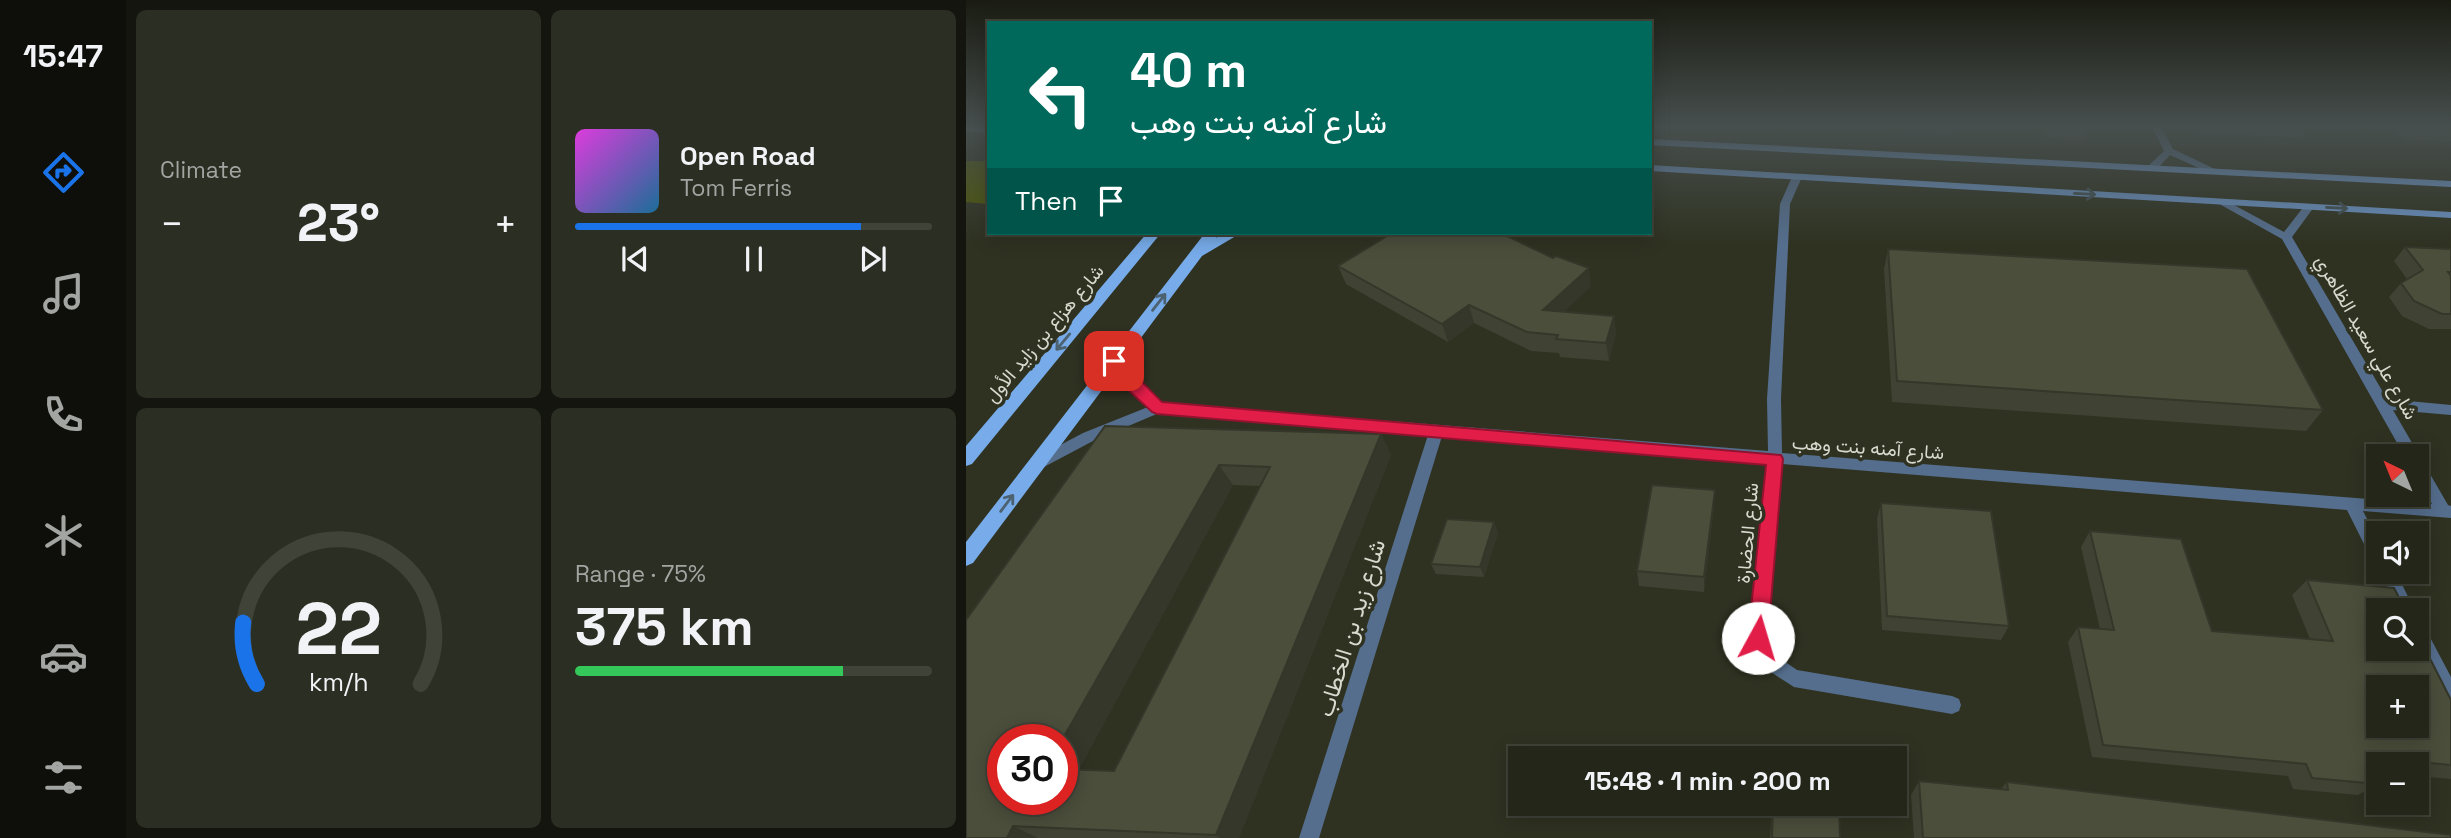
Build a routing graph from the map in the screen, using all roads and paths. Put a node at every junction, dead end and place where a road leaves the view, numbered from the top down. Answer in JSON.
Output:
{"nodes":[{"id":1,"x":2135,"y":166,"type":"edge"},
{"id":2,"x":2203,"y":166,"type":"edge"},
{"id":3,"x":2153,"y":167,"type":"joint"},
{"id":4,"x":1652,"y":168,"type":"edge"},
{"id":5,"x":2214,"y":171,"type":"junction"},
{"id":6,"x":1797,"y":177,"type":"junction"},
{"id":7,"x":2451,"y":184,"type":"edge"},
{"id":8,"x":2218,"y":201,"type":"junction"},
{"id":9,"x":2309,"y":207,"type":"junction"},
{"id":10,"x":2447,"y":216,"type":"edge"},
{"id":11,"x":1152,"y":235,"type":"edge"},
{"id":12,"x":1210,"y":235,"type":"edge"},
{"id":13,"x":1230,"y":235,"type":"edge"},
{"id":14,"x":2286,"y":237,"type":"junction"},
{"id":15,"x":1195,"y":255,"type":"junction"},
{"id":16,"x":1114,"y":361,"type":"junction"},
{"id":17,"x":2385,"y":404,"type":"junction"},
{"id":18,"x":1157,"y":408,"type":"junction"},
{"id":19,"x":2451,"y":410,"type":"edge"},
{"id":20,"x":1436,"y":431,"type":"junction"},
{"id":21,"x":2406,"y":444,"type":"edge"},
{"id":22,"x":966,"y":459,"type":"edge"},
{"id":23,"x":1775,"y":459,"type":"junction"},
{"id":24,"x":1035,"y":466,"type":"junction"},
{"id":25,"x":2429,"y":483,"type":"edge"},
{"id":26,"x":2352,"y":504,"type":"junction"},
{"id":27,"x":2447,"y":512,"type":"edge"},
{"id":28,"x":2366,"y":531,"type":"edge"},
{"id":29,"x":966,"y":557,"type":"edge"},
{"id":30,"x":2429,"y":653,"type":"edge"},
{"id":31,"x":2451,"y":696,"type":"edge"},
{"id":32,"x":1952,"y":705,"type":"dead end"},
{"id":33,"x":1309,"y":838,"type":"edge"}],
"edges":[{"from":1,"to":3,"type":"main road"},
{"from":2,"to":5,"type":"street"},
{"from":3,"to":5,"type":"main road"},
{"from":4,"to":6,"type":"main road"},
{"from":5,"to":7,"type":"main road"},
{"from":6,"to":8,"type":"main road","one_way":true},
{"from":6,"to":23,"type":"street","name":"شارع الحضارة"},
{"from":8,"to":9,"type":"main road"},
{"from":8,"to":14,"type":"street"},
{"from":9,"to":10,"type":"main road","one_way":true},
{"from":9,"to":14,"type":"street"},
{"from":11,"to":22,"type":"main road","name":"شارع هزاع بن زايد الأول","one_way":true},
{"from":12,"to":15,"type":"main road"},
{"from":13,"to":15,"type":"main road"},
{"from":14,"to":17,"type":"street","name":"شارع علي سعيد الظاهري"},
{"from":16,"to":15,"type":"main road","one_way":true},
{"from":16,"to":18,"type":"street"},
{"from":16,"to":24,"type":"main road"},
{"from":17,"to":19,"type":"street"},
{"from":17,"to":21,"type":"street","name":"شارع علي سعيد الظاهري"},
{"from":18,"to":20,"type":"street","name":"شارع آمنه بنت وهب"},
{"from":18,"to":24,"type":"street","name":"شارع آمنه بنت وهب"},
{"from":20,"to":23,"type":"street","name":"شارع آمنه بنت وهب"},
{"from":20,"to":33,"type":"street","name":"شارع زيد بن الخطاب"},
{"from":23,"to":26,"type":"street","name":"شارع آمنه بنت وهب"},
{"from":23,"to":32,"type":"street","name":"شارع الحضارة"},
{"from":29,"to":24,"type":"main road","one_way":true},
{"from":25,"to":27,"type":"street"},
{"from":26,"to":27,"type":"street","name":"شارع آمنه بنت وهب"},
{"from":26,"to":28,"type":"street"},
{"from":30,"to":31,"type":"street"}]}
